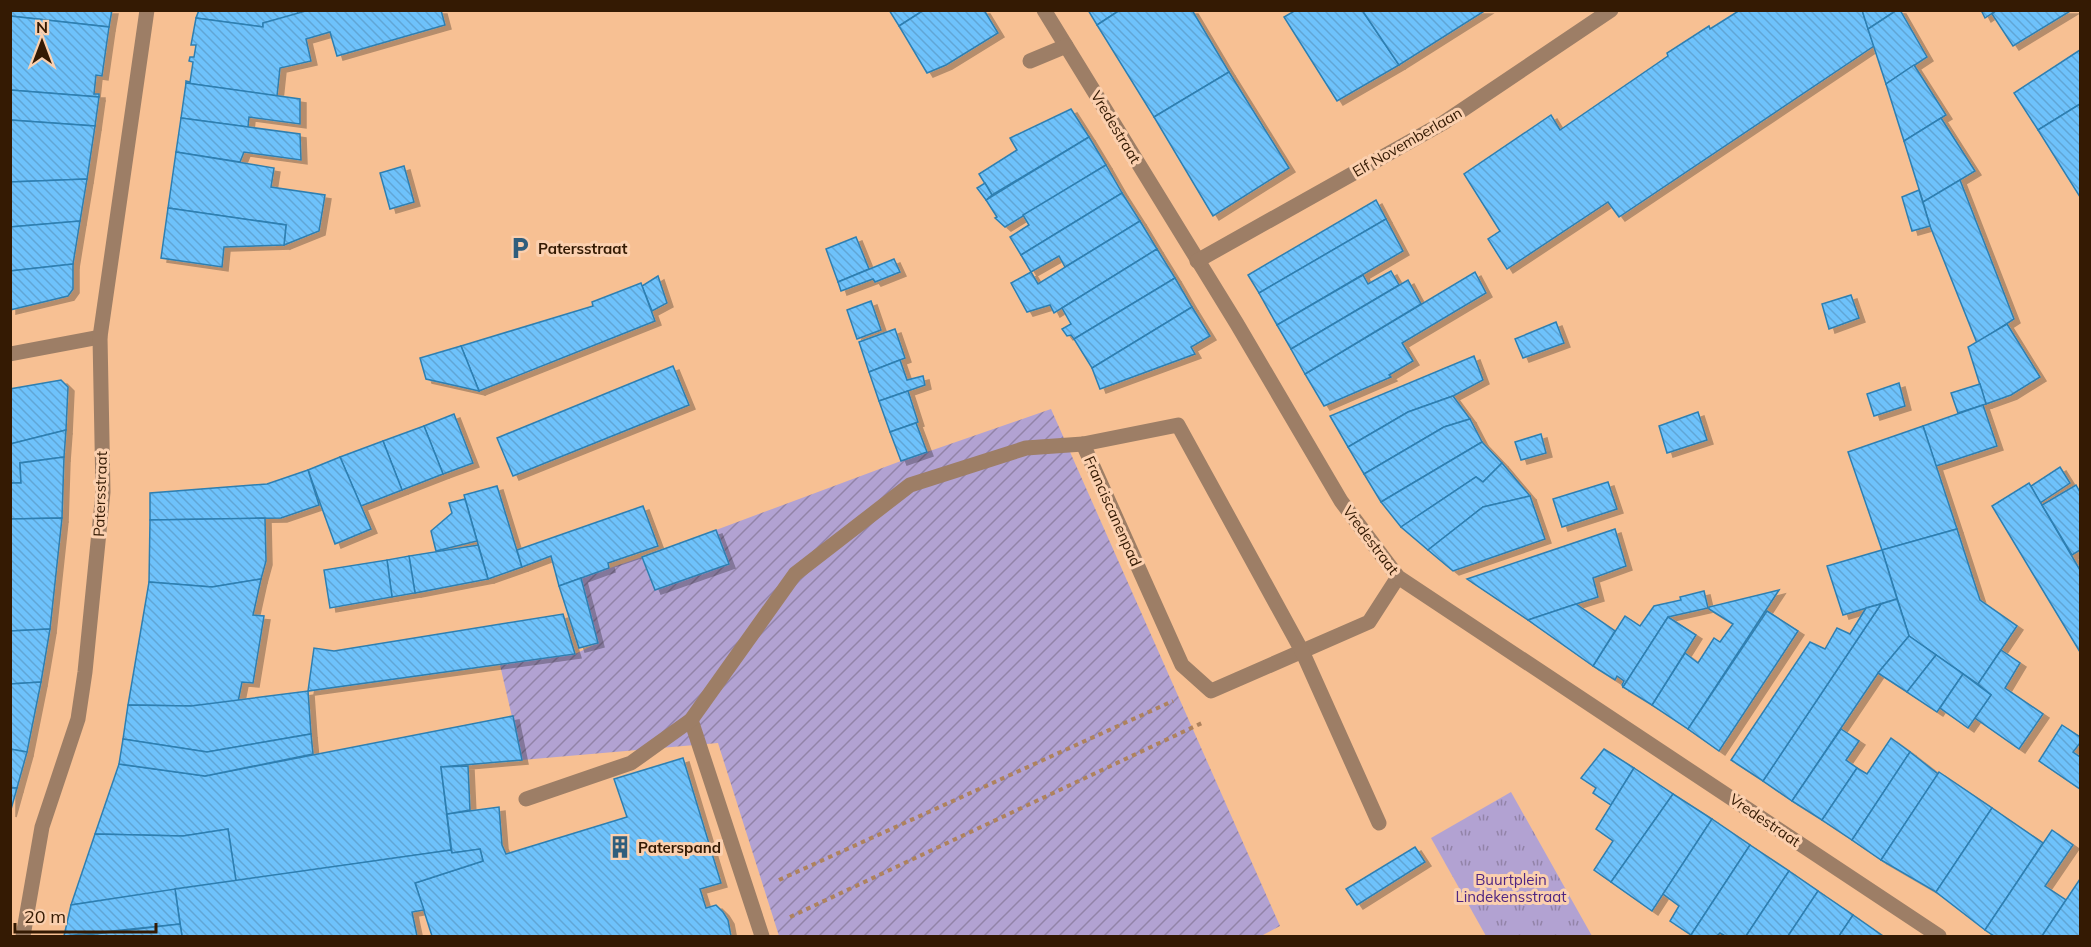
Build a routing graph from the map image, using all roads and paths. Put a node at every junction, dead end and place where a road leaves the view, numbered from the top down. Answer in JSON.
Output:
{"nodes":[{"id":1,"x":147,"y":10,"type":"edge"},
{"id":2,"x":1044,"y":10,"type":"edge"},
{"id":3,"x":1611,"y":10,"type":"edge"},
{"id":4,"x":1066,"y":46,"type":"junction"},
{"id":5,"x":1030,"y":61,"type":"dead end"},
{"id":6,"x":1197,"y":261,"type":"junction"},
{"id":7,"x":100,"y":337,"type":"junction"},
{"id":8,"x":10,"y":354,"type":"edge"},
{"id":9,"x":1083,"y":444,"type":"junction"},
{"id":10,"x":1398,"y":577,"type":"junction"},
{"id":11,"x":1302,"y":651,"type":"junction"},
{"id":12,"x":1211,"y":691,"type":"junction"},
{"id":13,"x":691,"y":720,"type":"junction"},
{"id":14,"x":525,"y":799,"type":"dead end"},
{"id":15,"x":1379,"y":823,"type":"dead end"},
{"id":16,"x":748,"y":894,"type":"junction"},
{"id":17,"x":761,"y":934,"type":"edge"},
{"id":18,"x":23,"y":936,"type":"edge"},
{"id":19,"x":1939,"y":936,"type":"edge"}],
"edges":[{"from":1,"to":7,"type":"street","name":"Patersstraat"},
{"from":2,"to":4,"type":"street","name":"Vredestraat"},
{"from":3,"to":6,"type":"street","name":"Elf Novemberlaan"},
{"from":4,"to":5,"type":"street"},
{"from":4,"to":6,"type":"street","name":"Vredestraat"},
{"from":6,"to":10,"type":"street","name":"Vredestraat"},
{"from":7,"to":8,"type":"street"},
{"from":7,"to":18,"type":"street","name":"Patersstraat"},
{"from":9,"to":11,"type":"street"},
{"from":9,"to":12,"type":"street","name":"Franciscanenpad"},
{"from":9,"to":13,"type":"street","name":"Franciscanenpad"},
{"from":10,"to":11,"type":"street"},
{"from":10,"to":19,"type":"street","name":"Vredestraat"},
{"from":11,"to":12,"type":"street"},
{"from":11,"to":15,"type":"street"},
{"from":12,"to":16,"type":"path"},
{"from":12,"to":17,"type":"path"},
{"from":13,"to":14,"type":"street","name":"Franciscanenpad"},
{"from":13,"to":16,"type":"street"},
{"from":16,"to":17,"type":"street"}]}
